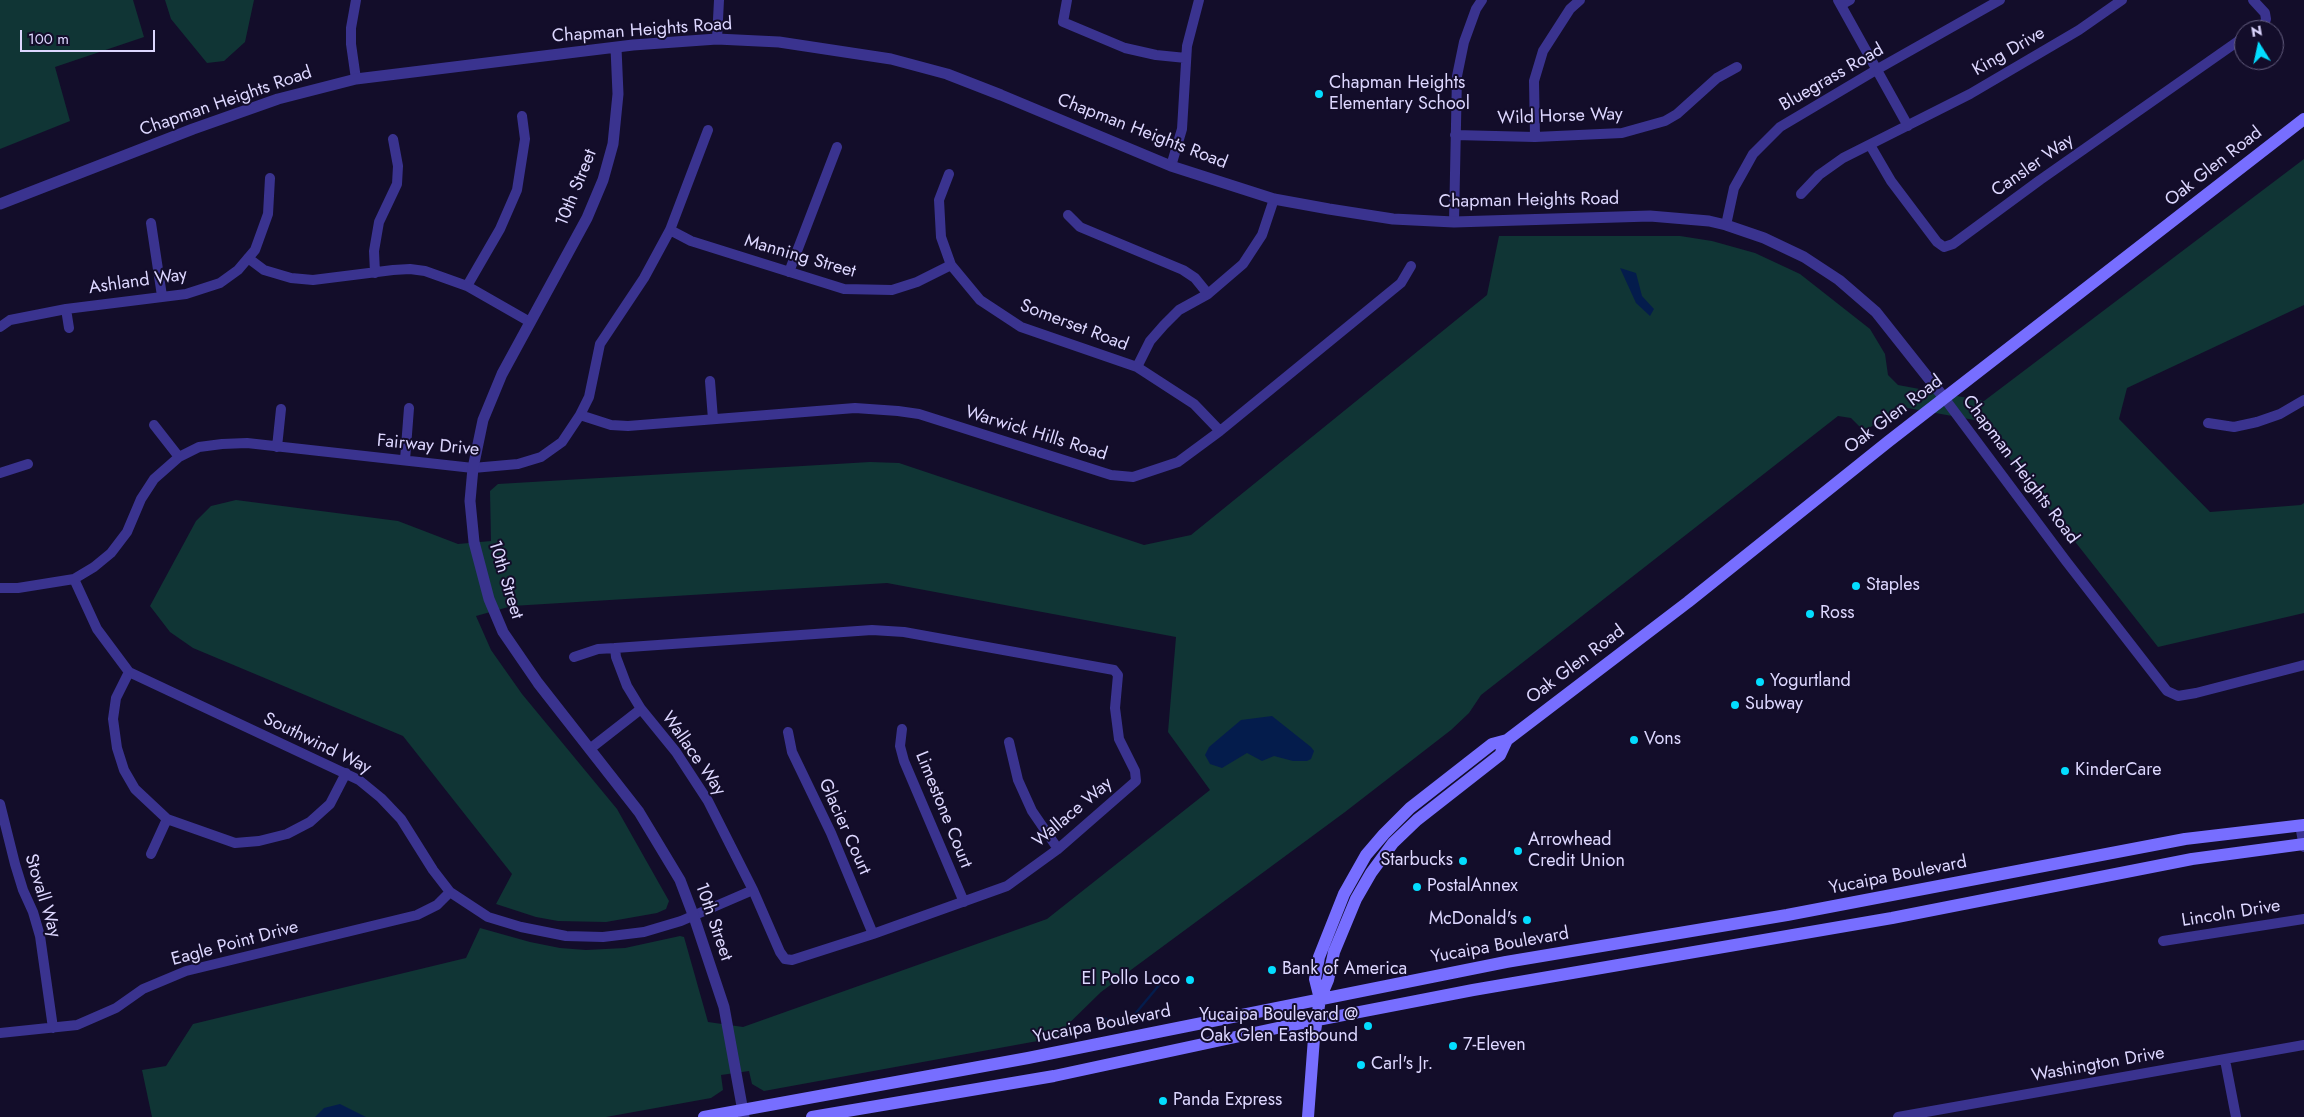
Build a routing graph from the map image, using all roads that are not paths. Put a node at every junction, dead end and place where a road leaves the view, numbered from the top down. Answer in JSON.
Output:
{"nodes":[{"id":1,"x":356,"y":0,"type":"edge"},
{"id":2,"x":719,"y":0,"type":"edge"},
{"id":3,"x":1067,"y":0,"type":"edge"},
{"id":4,"x":1199,"y":0,"type":"edge"},
{"id":5,"x":1482,"y":0,"type":"edge"},
{"id":6,"x":1580,"y":0,"type":"edge"},
{"id":7,"x":2000,"y":0,"type":"edge"},
{"id":8,"x":2122,"y":0,"type":"edge"},
{"id":9,"x":2253,"y":0,"type":"edge"},
{"id":10,"x":1843,"y":2,"type":"edge"},
{"id":11,"x":2266,"y":20,"type":"edge"},
{"id":12,"x":717,"y":40,"type":"junction"},
{"id":13,"x":2234,"y":44,"type":"edge"},
{"id":14,"x":616,"y":48,"type":"junction"},
{"id":15,"x":1186,"y":58,"type":"junction"},
{"id":16,"x":1737,"y":67,"type":"dead end"},
{"id":17,"x":1876,"y":70,"type":"junction"},
{"id":18,"x":356,"y":79,"type":"junction"},
{"id":19,"x":522,"y":116,"type":"dead end"},
{"id":20,"x":2304,"y":119,"type":"edge"},
{"id":21,"x":1908,"y":126,"type":"junction"},
{"id":22,"x":708,"y":130,"type":"dead end"},
{"id":23,"x":1455,"y":136,"type":"junction"},
{"id":24,"x":1534,"y":137,"type":"junction"},
{"id":25,"x":393,"y":139,"type":"dead end"},
{"id":26,"x":1870,"y":144,"type":"junction"},
{"id":27,"x":837,"y":147,"type":"dead end"},
{"id":28,"x":1171,"y":166,"type":"junction"},
{"id":29,"x":949,"y":174,"type":"dead end"},
{"id":30,"x":270,"y":178,"type":"dead end"},
{"id":31,"x":1801,"y":194,"type":"dead end"},
{"id":32,"x":1274,"y":199,"type":"junction"},
{"id":33,"x":0,"y":204,"type":"edge"},
{"id":34,"x":1068,"y":215,"type":"dead end"},
{"id":35,"x":1454,"y":222,"type":"junction"},
{"id":36,"x":151,"y":223,"type":"dead end"},
{"id":37,"x":1726,"y":225,"type":"junction"},
{"id":38,"x":670,"y":230,"type":"junction"},
{"id":39,"x":248,"y":258,"type":"junction"},
{"id":40,"x":951,"y":265,"type":"junction"},
{"id":41,"x":1411,"y":266,"type":"dead end"},
{"id":42,"x":789,"y":272,"type":"junction"},
{"id":43,"x":375,"y":273,"type":"junction"},
{"id":44,"x":467,"y":286,"type":"junction"},
{"id":45,"x":1208,"y":294,"type":"junction"},
{"id":46,"x":162,"y":296,"type":"junction"},
{"id":47,"x":66,"y":309,"type":"junction"},
{"id":48,"x":530,"y":322,"type":"junction"},
{"id":49,"x":0,"y":327,"type":"edge"},
{"id":50,"x":69,"y":328,"type":"dead end"},
{"id":51,"x":1137,"y":367,"type":"junction"},
{"id":52,"x":710,"y":381,"type":"dead end"},
{"id":53,"x":1945,"y":399,"type":"junction"},
{"id":54,"x":2304,"y":400,"type":"edge"},
{"id":55,"x":409,"y":408,"type":"dead end"},
{"id":56,"x":281,"y":409,"type":"dead end"},
{"id":57,"x":580,"y":415,"type":"junction"},
{"id":58,"x":713,"y":419,"type":"junction"},
{"id":59,"x":2208,"y":423,"type":"dead end"},
{"id":60,"x":154,"y":425,"type":"dead end"},
{"id":61,"x":1220,"y":431,"type":"junction"},
{"id":62,"x":277,"y":446,"type":"junction"},
{"id":63,"x":179,"y":458,"type":"junction"},
{"id":64,"x":404,"y":460,"type":"junction"},
{"id":65,"x":28,"y":464,"type":"dead end"},
{"id":66,"x":473,"y":468,"type":"junction"},
{"id":67,"x":0,"y":473,"type":"edge"},
{"id":68,"x":74,"y":579,"type":"junction"},
{"id":69,"x":0,"y":588,"type":"edge"},
{"id":70,"x":615,"y":648,"type":"junction"},
{"id":71,"x":574,"y":657,"type":"dead end"},
{"id":72,"x":2304,"y":665,"type":"edge"},
{"id":73,"x":129,"y":672,"type":"junction"},
{"id":74,"x":641,"y":709,"type":"junction"},
{"id":75,"x":902,"y":729,"type":"dead end"},
{"id":76,"x":788,"y":732,"type":"dead end"},
{"id":77,"x":1009,"y":742,"type":"dead end"},
{"id":78,"x":591,"y":748,"type":"junction"},
{"id":79,"x":346,"y":773,"type":"junction"},
{"id":80,"x":0,"y":804,"type":"edge"},
{"id":81,"x":167,"y":819,"type":"junction"},
{"id":82,"x":2302,"y":825,"type":"edge"},
{"id":83,"x":2304,"y":845,"type":"edge"},
{"id":84,"x":1058,"y":849,"type":"junction"},
{"id":85,"x":152,"y":854,"type":"dead end"},
{"id":86,"x":753,"y":890,"type":"junction"},
{"id":87,"x":450,"y":892,"type":"junction"},
{"id":88,"x":964,"y":902,"type":"junction"},
{"id":89,"x":694,"y":917,"type":"junction"},
{"id":90,"x":2304,"y":919,"type":"edge"},
{"id":91,"x":873,"y":934,"type":"junction"},
{"id":92,"x":2163,"y":941,"type":"dead end"},
{"id":93,"x":1320,"y":999,"type":"junction"},
{"id":94,"x":1316,"y":1022,"type":"junction"},
{"id":95,"x":53,"y":1028,"type":"junction"},
{"id":96,"x":0,"y":1033,"type":"edge"},
{"id":97,"x":2304,"y":1045,"type":"edge"},
{"id":98,"x":2225,"y":1060,"type":"junction"},
{"id":99,"x":743,"y":1114,"type":"edge"},
{"id":100,"x":704,"y":1117,"type":"edge"},
{"id":101,"x":812,"y":1117,"type":"edge"},
{"id":102,"x":1308,"y":1117,"type":"edge"},
{"id":103,"x":1898,"y":1117,"type":"edge"},
{"id":104,"x":2236,"y":1117,"type":"edge"}],
"edges":[{"from":1,"to":18,"type":"street"},
{"from":2,"to":12,"type":"street"},
{"from":3,"to":15,"type":"street"},
{"from":4,"to":15,"type":"street"},
{"from":5,"to":23,"type":"street"},
{"from":6,"to":24,"type":"street"},
{"from":7,"to":17,"type":"street","name":"Bluegrass Road"},
{"from":8,"to":21,"type":"street","name":"King Drive"},
{"from":9,"to":11,"type":"street"},
{"from":10,"to":17,"type":"street"},
{"from":12,"to":14,"type":"street","name":"Chapman Heights Road"},
{"from":12,"to":28,"type":"street","name":"Chapman Heights Road"},
{"from":13,"to":26,"type":"street","name":"Cansler Way"},
{"from":14,"to":18,"type":"street","name":"Chapman Heights Road"},
{"from":14,"to":48,"type":"street","name":"10th Street"},
{"from":15,"to":28,"type":"street"},
{"from":16,"to":24,"type":"street","name":"Wild Horse Way"},
{"from":17,"to":21,"type":"street"},
{"from":17,"to":37,"type":"street","name":"Bluegrass Road"},
{"from":18,"to":33,"type":"street","name":"Chapman Heights Road"},
{"from":19,"to":44,"type":"street"},
{"from":20,"to":53,"type":"main road","name":"Oak Glen Road"},
{"from":21,"to":26,"type":"street","name":"King Drive"},
{"from":22,"to":38,"type":"street","name":"Fairway Drive"},
{"from":23,"to":24,"type":"street","name":"Wild Horse Way"},
{"from":23,"to":35,"type":"street"},
{"from":25,"to":43,"type":"street"},
{"from":26,"to":31,"type":"street","name":"King Drive"},
{"from":27,"to":42,"type":"street"},
{"from":28,"to":32,"type":"street","name":"Chapman Heights Road"},
{"from":29,"to":40,"type":"street","name":"Somerset Road"},
{"from":30,"to":39,"type":"street","name":"Ashland Way"},
{"from":32,"to":35,"type":"street","name":"Chapman Heights Road"},
{"from":32,"to":45,"type":"street"},
{"from":34,"to":45,"type":"street"},
{"from":35,"to":37,"type":"street","name":"Chapman Heights Road"},
{"from":36,"to":46,"type":"street"},
{"from":37,"to":53,"type":"street","name":"Chapman Heights Road"},
{"from":38,"to":42,"type":"street","name":"Manning Street"},
{"from":38,"to":57,"type":"street","name":"Fairway Drive"},
{"from":39,"to":43,"type":"street"},
{"from":39,"to":46,"type":"street","name":"Ashland Way"},
{"from":40,"to":42,"type":"street","name":"Manning Street"},
{"from":40,"to":51,"type":"street","name":"Somerset Road"},
{"from":41,"to":61,"type":"street","name":"Warwick Hills Road"},
{"from":43,"to":44,"type":"street"},
{"from":44,"to":48,"type":"street"},
{"from":45,"to":51,"type":"street"},
{"from":46,"to":47,"type":"street","name":"Ashland Way"},
{"from":47,"to":49,"type":"street","name":"Ashland Way"},
{"from":47,"to":50,"type":"street"},
{"from":48,"to":66,"type":"street","name":"10th Street"},
{"from":51,"to":61,"type":"street","name":"Somerset Road"},
{"from":52,"to":58,"type":"street"},
{"from":53,"to":72,"type":"street","name":"Chapman Heights Road"},
{"from":53,"to":93,"type":"main road","name":"Oak Glen Road"},
{"from":54,"to":59,"type":"street"},
{"from":55,"to":64,"type":"street"},
{"from":56,"to":62,"type":"street"},
{"from":57,"to":58,"type":"street","name":"Warwick Hills Road"},
{"from":57,"to":66,"type":"street","name":"Fairway Drive"},
{"from":58,"to":61,"type":"street","name":"Warwick Hills Road"},
{"from":60,"to":63,"type":"street"},
{"from":62,"to":63,"type":"street","name":"Fairway Drive"},
{"from":62,"to":64,"type":"street","name":"Fairway Drive"},
{"from":63,"to":68,"type":"street","name":"Fairway Drive"},
{"from":64,"to":66,"type":"street","name":"Fairway Drive"},
{"from":65,"to":67,"type":"street"},
{"from":66,"to":78,"type":"street","name":"10th Street"},
{"from":68,"to":69,"type":"street","name":"Fairway Drive"},
{"from":68,"to":73,"type":"street","name":"Southwind Way"},
{"from":70,"to":71,"type":"street","name":"Wallace Way"},
{"from":70,"to":74,"type":"street","name":"Wallace Way"},
{"from":70,"to":84,"type":"street","name":"Wallace Way"},
{"from":73,"to":79,"type":"street","name":"Southwind Way"},
{"from":73,"to":81,"type":"street"},
{"from":74,"to":78,"type":"street"},
{"from":74,"to":86,"type":"street","name":"Wallace Way"},
{"from":75,"to":88,"type":"street","name":"Limestone Court"},
{"from":76,"to":91,"type":"street","name":"Glacier Court"},
{"from":77,"to":84,"type":"street"},
{"from":78,"to":89,"type":"street","name":"10th Street"},
{"from":79,"to":81,"type":"street"},
{"from":79,"to":87,"type":"street","name":"Southwind Way"},
{"from":80,"to":95,"type":"street","name":"Stovall Way"},
{"from":81,"to":85,"type":"street"},
{"from":82,"to":83,"type":"street"},
{"from":82,"to":93,"type":"main road","name":"Yucaipa Boulevard"},
{"from":83,"to":94,"type":"main road"},
{"from":84,"to":88,"type":"street","name":"Wallace Way"},
{"from":86,"to":89,"type":"street","name":"Southwind Way"},
{"from":86,"to":91,"type":"street","name":"Wallace Way"},
{"from":87,"to":89,"type":"street","name":"Southwind Way"},
{"from":87,"to":95,"type":"street","name":"Eagle Point Drive"},
{"from":88,"to":91,"type":"street","name":"Wallace Way"},
{"from":89,"to":99,"type":"street","name":"10th Street"},
{"from":90,"to":92,"type":"street","name":"Lincoln Drive"},
{"from":93,"to":94,"type":"main road","name":"Oak Glen Road"},
{"from":93,"to":99,"type":"main road","name":"Yucaipa Boulevard"},
{"from":94,"to":101,"type":"main road"},
{"from":94,"to":102,"type":"main road","name":"Oak Glen Road"},
{"from":95,"to":96,"type":"street","name":"Eagle Point Drive"},
{"from":97,"to":98,"type":"street","name":"Washington Drive"},
{"from":98,"to":103,"type":"street","name":"Washington Drive"},
{"from":98,"to":104,"type":"street"},
{"from":99,"to":100,"type":"main road","name":"Yucaipa Boulevard"}]}
